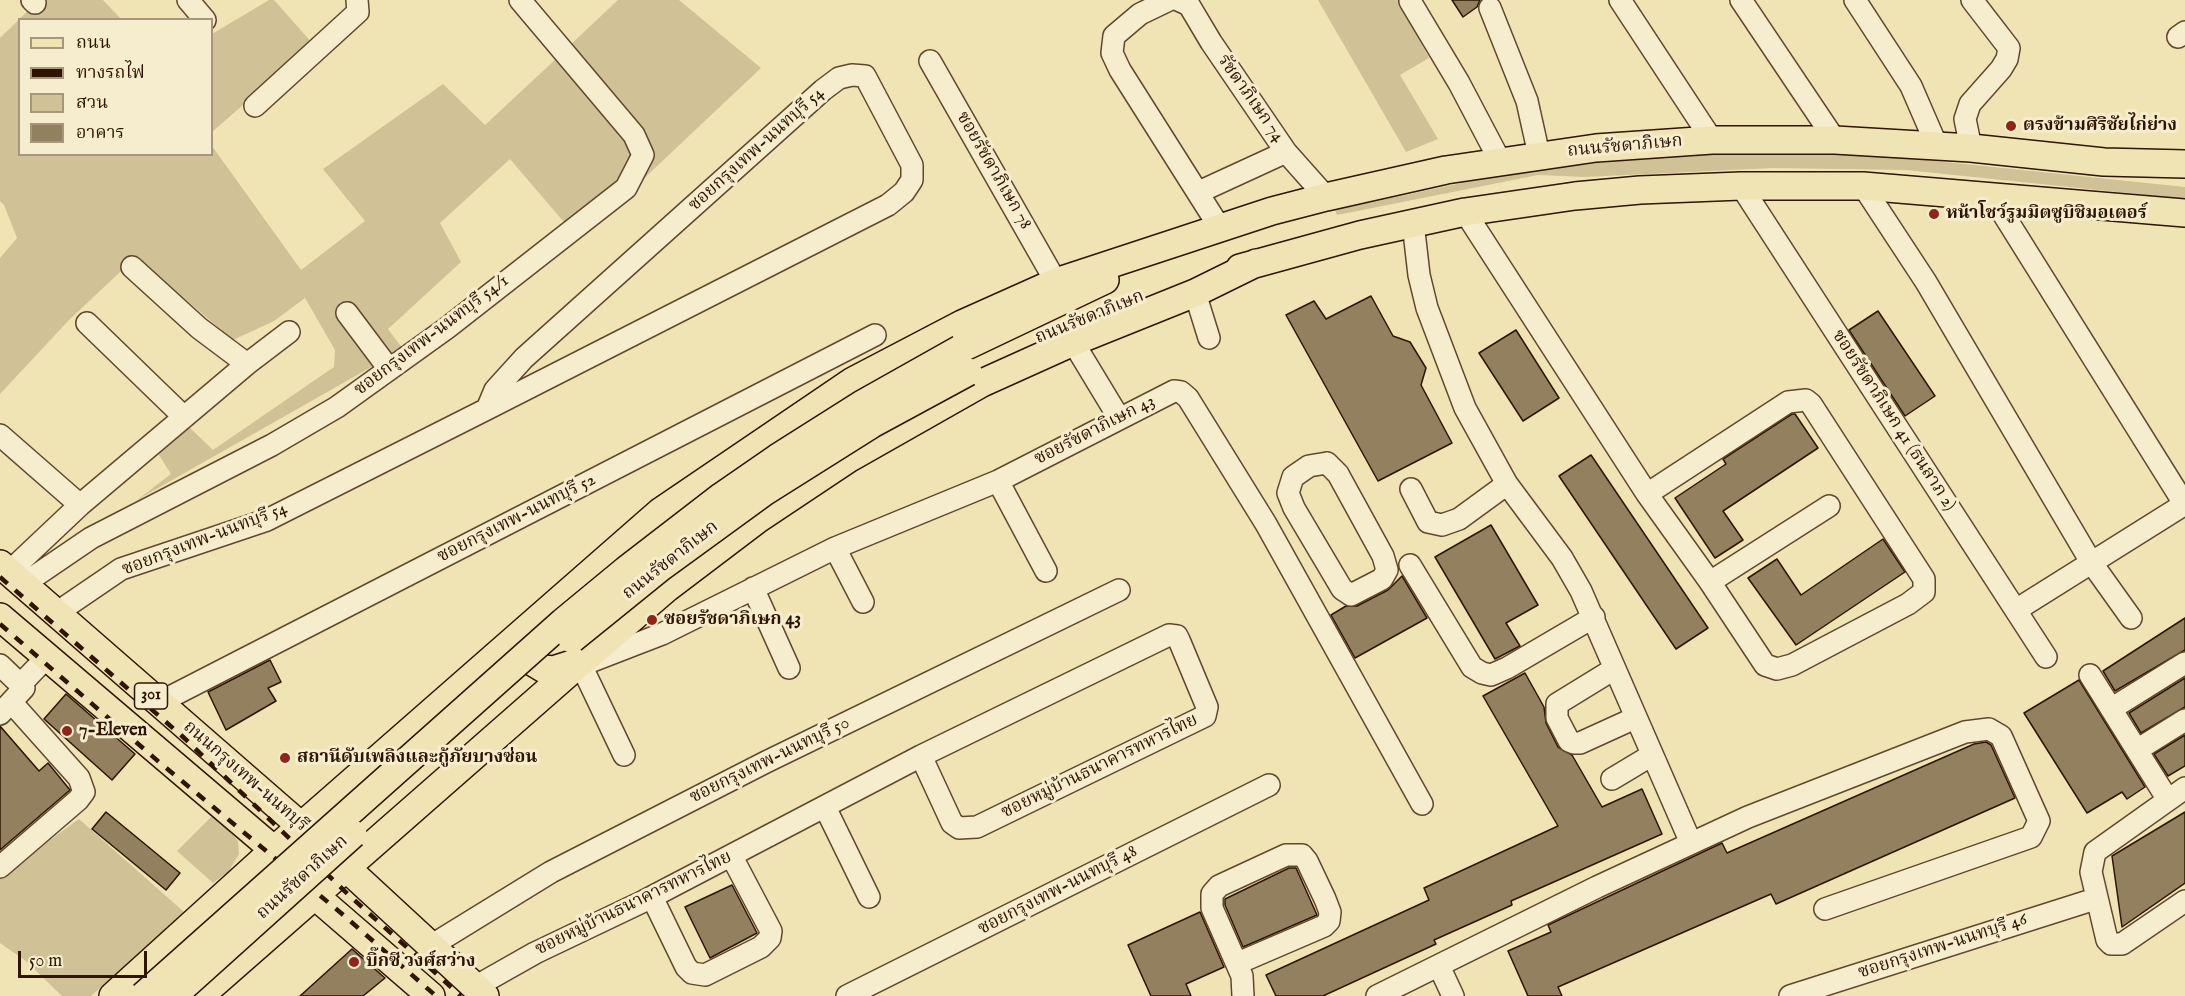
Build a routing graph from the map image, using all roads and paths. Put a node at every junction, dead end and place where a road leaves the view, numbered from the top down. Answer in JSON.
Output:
{"nodes":[{"id":1,"x":188,"y":0,"type":"edge"},
{"id":2,"x":357,"y":0,"type":"edge"},
{"id":3,"x":520,"y":0,"type":"edge"},
{"id":4,"x":1169,"y":0,"type":"edge"},
{"id":5,"x":1178,"y":0,"type":"edge"},
{"id":6,"x":1620,"y":0,"type":"edge"},
{"id":7,"x":1741,"y":0,"type":"edge"},
{"id":8,"x":1855,"y":0,"type":"edge"},
{"id":9,"x":1972,"y":0,"type":"edge"},
{"id":10,"x":1410,"y":1,"type":"edge"},
{"id":11,"x":1490,"y":8,"type":"dead end"},
{"id":12,"x":203,"y":18,"type":"edge"},
{"id":13,"x":930,"y":61,"type":"dead end"},
{"id":14,"x":255,"y":106,"type":"dead end"},
{"id":15,"x":1712,"y":140,"type":"junction"},
{"id":16,"x":1835,"y":140,"type":"junction"},
{"id":17,"x":1937,"y":146,"type":"junction"},
{"id":18,"x":1971,"y":148,"type":"junction"},
{"id":19,"x":1286,"y":152,"type":"junction"},
{"id":20,"x":1539,"y":155,"type":"junction"},
{"id":21,"x":1500,"y":161,"type":"junction"},
{"id":22,"x":2104,"y":162,"type":"junction"},
{"id":23,"x":2185,"y":164,"type":"edge"},
{"id":24,"x":2185,"y":179,"type":"edge"},
{"id":25,"x":1741,"y":186,"type":"junction"},
{"id":26,"x":1863,"y":186,"type":"junction"},
{"id":27,"x":1199,"y":192,"type":"junction"},
{"id":28,"x":1992,"y":196,"type":"junction"},
{"id":29,"x":1326,"y":197,"type":"junction"},
{"id":30,"x":1465,"y":212,"type":"junction"},
{"id":31,"x":2184,"y":214,"type":"edge"},
{"id":32,"x":1413,"y":223,"type":"junction"},
{"id":33,"x":1220,"y":228,"type":"junction"},
{"id":34,"x":1158,"y":249,"type":"junction"},
{"id":35,"x":1256,"y":263,"type":"junction"},
{"id":36,"x":132,"y":267,"type":"dead end"},
{"id":37,"x":1056,"y":282,"type":"junction"},
{"id":38,"x":1195,"y":293,"type":"junction"},
{"id":39,"x":347,"y":313,"type":"dead end"},
{"id":40,"x":87,"y":323,"type":"dead end"},
{"id":41,"x":290,"y":332,"type":"dead end"},
{"id":42,"x":875,"y":334,"type":"dead end"},
{"id":43,"x":1209,"y":338,"type":"dead end"},
{"id":44,"x":1073,"y":342,"type":"junction"},
{"id":45,"x":964,"y":361,"type":"junction"},
{"id":46,"x":247,"y":364,"type":"junction"},
{"id":47,"x":389,"y":369,"type":"junction"},
{"id":48,"x":487,"y":409,"type":"junction"},
{"id":49,"x":184,"y":417,"type":"junction"},
{"id":50,"x":1119,"y":418,"type":"junction"},
{"id":51,"x":0,"y":435,"type":"edge"},
{"id":52,"x":998,"y":481,"type":"junction"},
{"id":53,"x":1507,"y":484,"type":"junction"},
{"id":54,"x":1411,"y":489,"type":"dead end"},
{"id":55,"x":1647,"y":494,"type":"junction"},
{"id":56,"x":2185,"y":504,"type":"edge"},
{"id":57,"x":80,"y":505,"type":"junction"},
{"id":58,"x":1829,"y":506,"type":"dead end"},
{"id":59,"x":1294,"y":508,"type":"junction"},
{"id":60,"x":1266,"y":524,"type":"junction"},
{"id":61,"x":835,"y":548,"type":"junction"},
{"id":62,"x":2091,"y":562,"type":"junction"},
{"id":63,"x":1410,"y":565,"type":"dead end"},
{"id":64,"x":1047,"y":571,"type":"dead end"},
{"id":65,"x":10,"y":574,"type":"edge"},
{"id":66,"x":1710,"y":582,"type":"junction"},
{"id":67,"x":753,"y":588,"type":"junction"},
{"id":68,"x":1119,"y":590,"type":"dead end"},
{"id":69,"x":863,"y":602,"type":"dead end"},
{"id":70,"x":2016,"y":610,"type":"junction"},
{"id":71,"x":55,"y":614,"type":"junction"},
{"id":72,"x":542,"y":615,"type":"junction"},
{"id":73,"x":0,"y":617,"type":"edge"},
{"id":74,"x":1594,"y":617,"type":"junction"},
{"id":75,"x":2132,"y":618,"type":"dead end"},
{"id":76,"x":2046,"y":657,"type":"dead end"},
{"id":77,"x":46,"y":658,"type":"junction"},
{"id":78,"x":2185,"y":663,"type":"edge"},
{"id":79,"x":580,"y":664,"type":"junction"},
{"id":80,"x":0,"y":665,"type":"edge"},
{"id":81,"x":789,"y":668,"type":"dead end"},
{"id":82,"x":1614,"y":669,"type":"junction"},
{"id":83,"x":2090,"y":675,"type":"dead end"},
{"id":84,"x":21,"y":684,"type":"junction"},
{"id":85,"x":162,"y":705,"type":"junction"},
{"id":86,"x":6,"y":709,"type":"edge"},
{"id":87,"x":2111,"y":709,"type":"junction"},
{"id":88,"x":1635,"y":718,"type":"junction"},
{"id":89,"x":2185,"y":720,"type":"edge"},
{"id":90,"x":2137,"y":750,"type":"junction"},
{"id":91,"x":624,"y":755,"type":"dead end"},
{"id":92,"x":1652,"y":755,"type":"junction"},
{"id":93,"x":921,"y":756,"type":"junction"},
{"id":94,"x":1612,"y":779,"type":"dead end"},
{"id":95,"x":1269,"y":785,"type":"dead end"},
{"id":96,"x":2177,"y":794,"type":"edge"},
{"id":97,"x":1422,"y":804,"type":"dead end"},
{"id":98,"x":825,"y":807,"type":"junction"},
{"id":99,"x":302,"y":827,"type":"junction"},
{"id":100,"x":1691,"y":843,"type":"junction"},
{"id":101,"x":274,"y":849,"type":"junction"},
{"id":102,"x":732,"y":857,"type":"junction"},
{"id":103,"x":0,"y":867,"type":"edge"},
{"id":104,"x":346,"y":867,"type":"junction"},
{"id":105,"x":313,"y":894,"type":"junction"},
{"id":106,"x":652,"y":897,"type":"junction"},
{"id":107,"x":869,"y":897,"type":"dead end"},
{"id":108,"x":2095,"y":899,"type":"junction"},
{"id":109,"x":2185,"y":901,"type":"edge"},
{"id":110,"x":1825,"y":909,"type":"dead end"},
{"id":111,"x":429,"y":947,"type":"junction"},
{"id":112,"x":1238,"y":963,"type":"junction"},
{"id":113,"x":1439,"y":966,"type":"junction"},
{"id":114,"x":480,"y":991,"type":"edge"},
{"id":115,"x":113,"y":996,"type":"edge"},
{"id":116,"x":143,"y":996,"type":"edge"},
{"id":117,"x":173,"y":996,"type":"edge"},
{"id":118,"x":200,"y":996,"type":"edge"},
{"id":119,"x":431,"y":996,"type":"edge"},
{"id":120,"x":847,"y":996,"type":"edge"},
{"id":121,"x":1243,"y":996,"type":"edge"},
{"id":122,"x":1377,"y":996,"type":"edge"},
{"id":123,"x":1453,"y":996,"type":"edge"},
{"id":124,"x":1790,"y":996,"type":"edge"}],
"edges":[{"from":1,"to":12,"type":"street"},
{"from":2,"to":14,"type":"street"},
{"from":3,"to":47,"type":"street","name":"ซอยกรุงเทพ-นนทบุรี 54/1"},
{"from":4,"to":27,"type":"street"},
{"from":5,"to":19,"type":"street","name":"รัชดาภิเษก 74"},
{"from":6,"to":15,"type":"street"},
{"from":7,"to":16,"type":"street"},
{"from":8,"to":17,"type":"street"},
{"from":9,"to":18,"type":"street"},
{"from":10,"to":21,"type":"street"},
{"from":11,"to":20,"type":"street"},
{"from":13,"to":37,"type":"street","name":"ซอยรัชดาภิเษก 78"},
{"from":15,"to":16,"type":"main road","name":"ถนนรัชดาภิเษก"},
{"from":15,"to":20,"type":"main road","name":"ถนนรัชดาภิเษก"},
{"from":16,"to":17,"type":"main road","name":"ถนนรัชดาภิเษก"},
{"from":17,"to":18,"type":"main road","name":"ถนนรัชดาภิเษก"},
{"from":18,"to":22,"type":"main road","name":"ถนนรัชดาภิเษก"},
{"from":19,"to":27,"type":"street"},
{"from":19,"to":29,"type":"street","name":"รัชดาภิเษก 74"},
{"from":20,"to":21,"type":"main road","name":"ถนนรัชดาภิเษก"},
{"from":21,"to":29,"type":"main road","name":"ถนนรัชดาภิเษก"},
{"from":22,"to":23,"type":"main road","name":"ถนนรัชดาภิเษก"},
{"from":22,"to":24,"type":"main road","name":"ถนนรัชดาภิเษก"},
{"from":25,"to":26,"type":"main road","name":"ถนนรัชดาภิเษก"},
{"from":25,"to":30,"type":"main road","name":"ถนนรัชดาภิเษก"},
{"from":25,"to":70,"type":"street","name":"ซอยรัชดาภิเษก 41 (ธนลาภ 2)"},
{"from":26,"to":28,"type":"main road","name":"ถนนรัชดาภิเษก"},
{"from":26,"to":62,"type":"street"},
{"from":27,"to":33,"type":"street"},
{"from":28,"to":31,"type":"main road","name":"ถนนรัชดาภิเษก"},
{"from":28,"to":56,"type":"street"},
{"from":29,"to":33,"type":"main road","name":"ถนนรัชดาภิเษก"},
{"from":30,"to":32,"type":"main road","name":"ถนนรัชดาภิเษก"},
{"from":30,"to":55,"type":"street"},
{"from":32,"to":35,"type":"main road","name":"ถนนรัชดาภิเษก"},
{"from":32,"to":53,"type":"street"},
{"from":33,"to":34,"type":"main road","name":"ถนนรัชดาภิเษก"},
{"from":34,"to":37,"type":"main road","name":"ถนนรัชดาภิเษก"},
{"from":34,"to":45,"type":"main road","name":"ถนนรัชดาภิเษก"},
{"from":35,"to":38,"type":"main road","name":"ถนนรัชดาภิเษก"},
{"from":35,"to":45,"type":"main road","name":"ถนนรัชดาภิเษก"},
{"from":36,"to":46,"type":"street"},
{"from":37,"to":72,"type":"main road","name":"ถนนรัชดาภิเษก"},
{"from":38,"to":43,"type":"street"},
{"from":38,"to":44,"type":"main road","name":"ถนนรัชดาภิเษก"},
{"from":39,"to":47,"type":"street"},
{"from":40,"to":49,"type":"street"},
{"from":41,"to":46,"type":"street"},
{"from":42,"to":85,"type":"street","name":"ซอยกรุงเทพ-นนทบุรี 52"},
{"from":44,"to":50,"type":"street"},
{"from":44,"to":79,"type":"main road","name":"ถนนรัชดาภิเษก"},
{"from":45,"to":116,"type":"main road","name":"ถนนรัชดาภิเษก","bridge":true},
{"from":45,"to":117,"type":"main road","name":"ถนนรัชดาภิเษก","bridge":true},
{"from":46,"to":49,"type":"street"},
{"from":47,"to":65,"type":"street","name":"ซอยกรุงเทพ-นนทบุรี 54/1"},
{"from":48,"to":48,"type":"street","name":"ซอยกรุงเทพ-นนทบุรี 54"},
{"from":48,"to":71,"type":"street","name":"ซอยกรุงเทพ-นนทบุรี 54"},
{"from":49,"to":57,"type":"street"},
{"from":50,"to":52,"type":"street","name":"ซอยรัชดาภิเษก 43"},
{"from":50,"to":60,"type":"street","name":"ซอยรัชดาภิเษก 43"},
{"from":51,"to":57,"type":"street"},
{"from":52,"to":61,"type":"street","name":"ซอยรัชดาภิเษก 43"},
{"from":52,"to":64,"type":"street"},
{"from":53,"to":54,"type":"street"},
{"from":53,"to":74,"type":"street"},
{"from":55,"to":66,"type":"street"},
{"from":55,"to":66,"type":"street"},
{"from":56,"to":62,"type":"street"},
{"from":57,"to":65,"type":"street"},
{"from":58,"to":66,"type":"street"},
{"from":59,"to":59,"type":"street"},
{"from":59,"to":60,"type":"street"},
{"from":60,"to":97,"type":"street","name":"ซอยรัชดาภิเษก 43"},
{"from":61,"to":67,"type":"street","name":"ซอยรัชดาภิเษก 43"},
{"from":61,"to":69,"type":"street"},
{"from":62,"to":70,"type":"street"},
{"from":62,"to":75,"type":"street"},
{"from":63,"to":74,"type":"street"},
{"from":65,"to":71,"type":"main road","name":"ถนนกรุงเทพ-นนทบุรี","number":"301"},
{"from":67,"to":79,"type":"street","name":"ซอยรัชดาภิเษก 43"},
{"from":67,"to":81,"type":"street"},
{"from":68,"to":111,"type":"street","name":"ซอยกรุงเทพ-นนทบุรี 50"},
{"from":70,"to":76,"type":"street","name":"ซอยรัชดาภิเษก 41 (ธนลาภ 2)"},
{"from":71,"to":85,"type":"main road","name":"ถนนกรุงเทพ-นนทบุรี","number":"301"},
{"from":72,"to":79,"type":"main road"},
{"from":72,"to":99,"type":"main road","name":"ถนนรัชดาภิเษก"},
{"from":73,"to":77,"type":"main road","name":"ถนนกรุงเทพ-นนทบุรี","number":"301"},
{"from":74,"to":82,"type":"street"},
{"from":77,"to":84,"type":"street"},
{"from":77,"to":101,"type":"main road","name":"ถนนกรุงเทพ-นนทบุรี","number":"301"},
{"from":78,"to":87,"type":"street"},
{"from":79,"to":91,"type":"street"},
{"from":79,"to":104,"type":"main road","name":"ถนนรัชดาภิเษก"},
{"from":80,"to":84,"type":"street"},
{"from":82,"to":88,"type":"street"},
{"from":82,"to":88,"type":"street"},
{"from":83,"to":87,"type":"street"},
{"from":84,"to":86,"type":"street"},
{"from":85,"to":99,"type":"main road","name":"ถนนกรุงเทพ-นนทบุรี","number":"301"},
{"from":86,"to":103,"type":"street"},
{"from":87,"to":90,"type":"street"},
{"from":88,"to":92,"type":"street"},
{"from":89,"to":90,"type":"street"},
{"from":90,"to":96,"type":"street"},
{"from":92,"to":94,"type":"street"},
{"from":92,"to":100,"type":"street"},
{"from":93,"to":93,"type":"street","name":"ซอยหมู่บ้านธนาคารทหารไทย"},
{"from":93,"to":98,"type":"street","name":"ซอยหมู่บ้านธนาคารทหารไทย"},
{"from":95,"to":120,"type":"street","name":"ซอยกรุงเทพ-นนทบุรี 48"},
{"from":96,"to":108,"type":"street"},
{"from":98,"to":102,"type":"street","name":"ซอยหมู่บ้านธนาคารทหารไทย"},
{"from":98,"to":107,"type":"street"},
{"from":99,"to":101,"type":"main road","name":"ถนนรัชดาภิเษก"},
{"from":99,"to":104,"type":"main road","name":"ถนนกรุงเทพ-นนทบุรี","number":"301"},
{"from":100,"to":110,"type":"street"},
{"from":100,"to":113,"type":"street"},
{"from":101,"to":105,"type":"main road","name":"ถนนกรุงเทพ-นนทบุรี","number":"301"},
{"from":101,"to":115,"type":"main road","name":"ถนนรัชดาภิเษก"},
{"from":102,"to":106,"type":"street","name":"ซอยหมู่บ้านธนาคารทหารไทย"},
{"from":102,"to":106,"type":"street"},
{"from":104,"to":105,"type":"main road","name":"ถนนรัชดาภิเษก"},
{"from":104,"to":111,"type":"main road","name":"ถนนกรุงเทพ-นนทบุรี","number":"301"},
{"from":105,"to":118,"type":"main road","name":"ถนนรัชดาภิเษก"},
{"from":105,"to":119,"type":"main road","name":"ถนนกรุงเทพ-นนทบุรี","number":"301"},
{"from":106,"to":114,"type":"street","name":"ซอยหมู่บ้านธนาคารทหารไทย"},
{"from":108,"to":109,"type":"street"},
{"from":108,"to":124,"type":"street","name":"ซอยกรุงเทพ-นนทบุรี 46"},
{"from":111,"to":114,"type":"main road","name":"ถนนกรุงเทพ-นนทบุรี","number":"301"},
{"from":112,"to":112,"type":"street"},
{"from":112,"to":121,"type":"street"},
{"from":113,"to":122,"type":"street"},
{"from":113,"to":123,"type":"street"}]}
